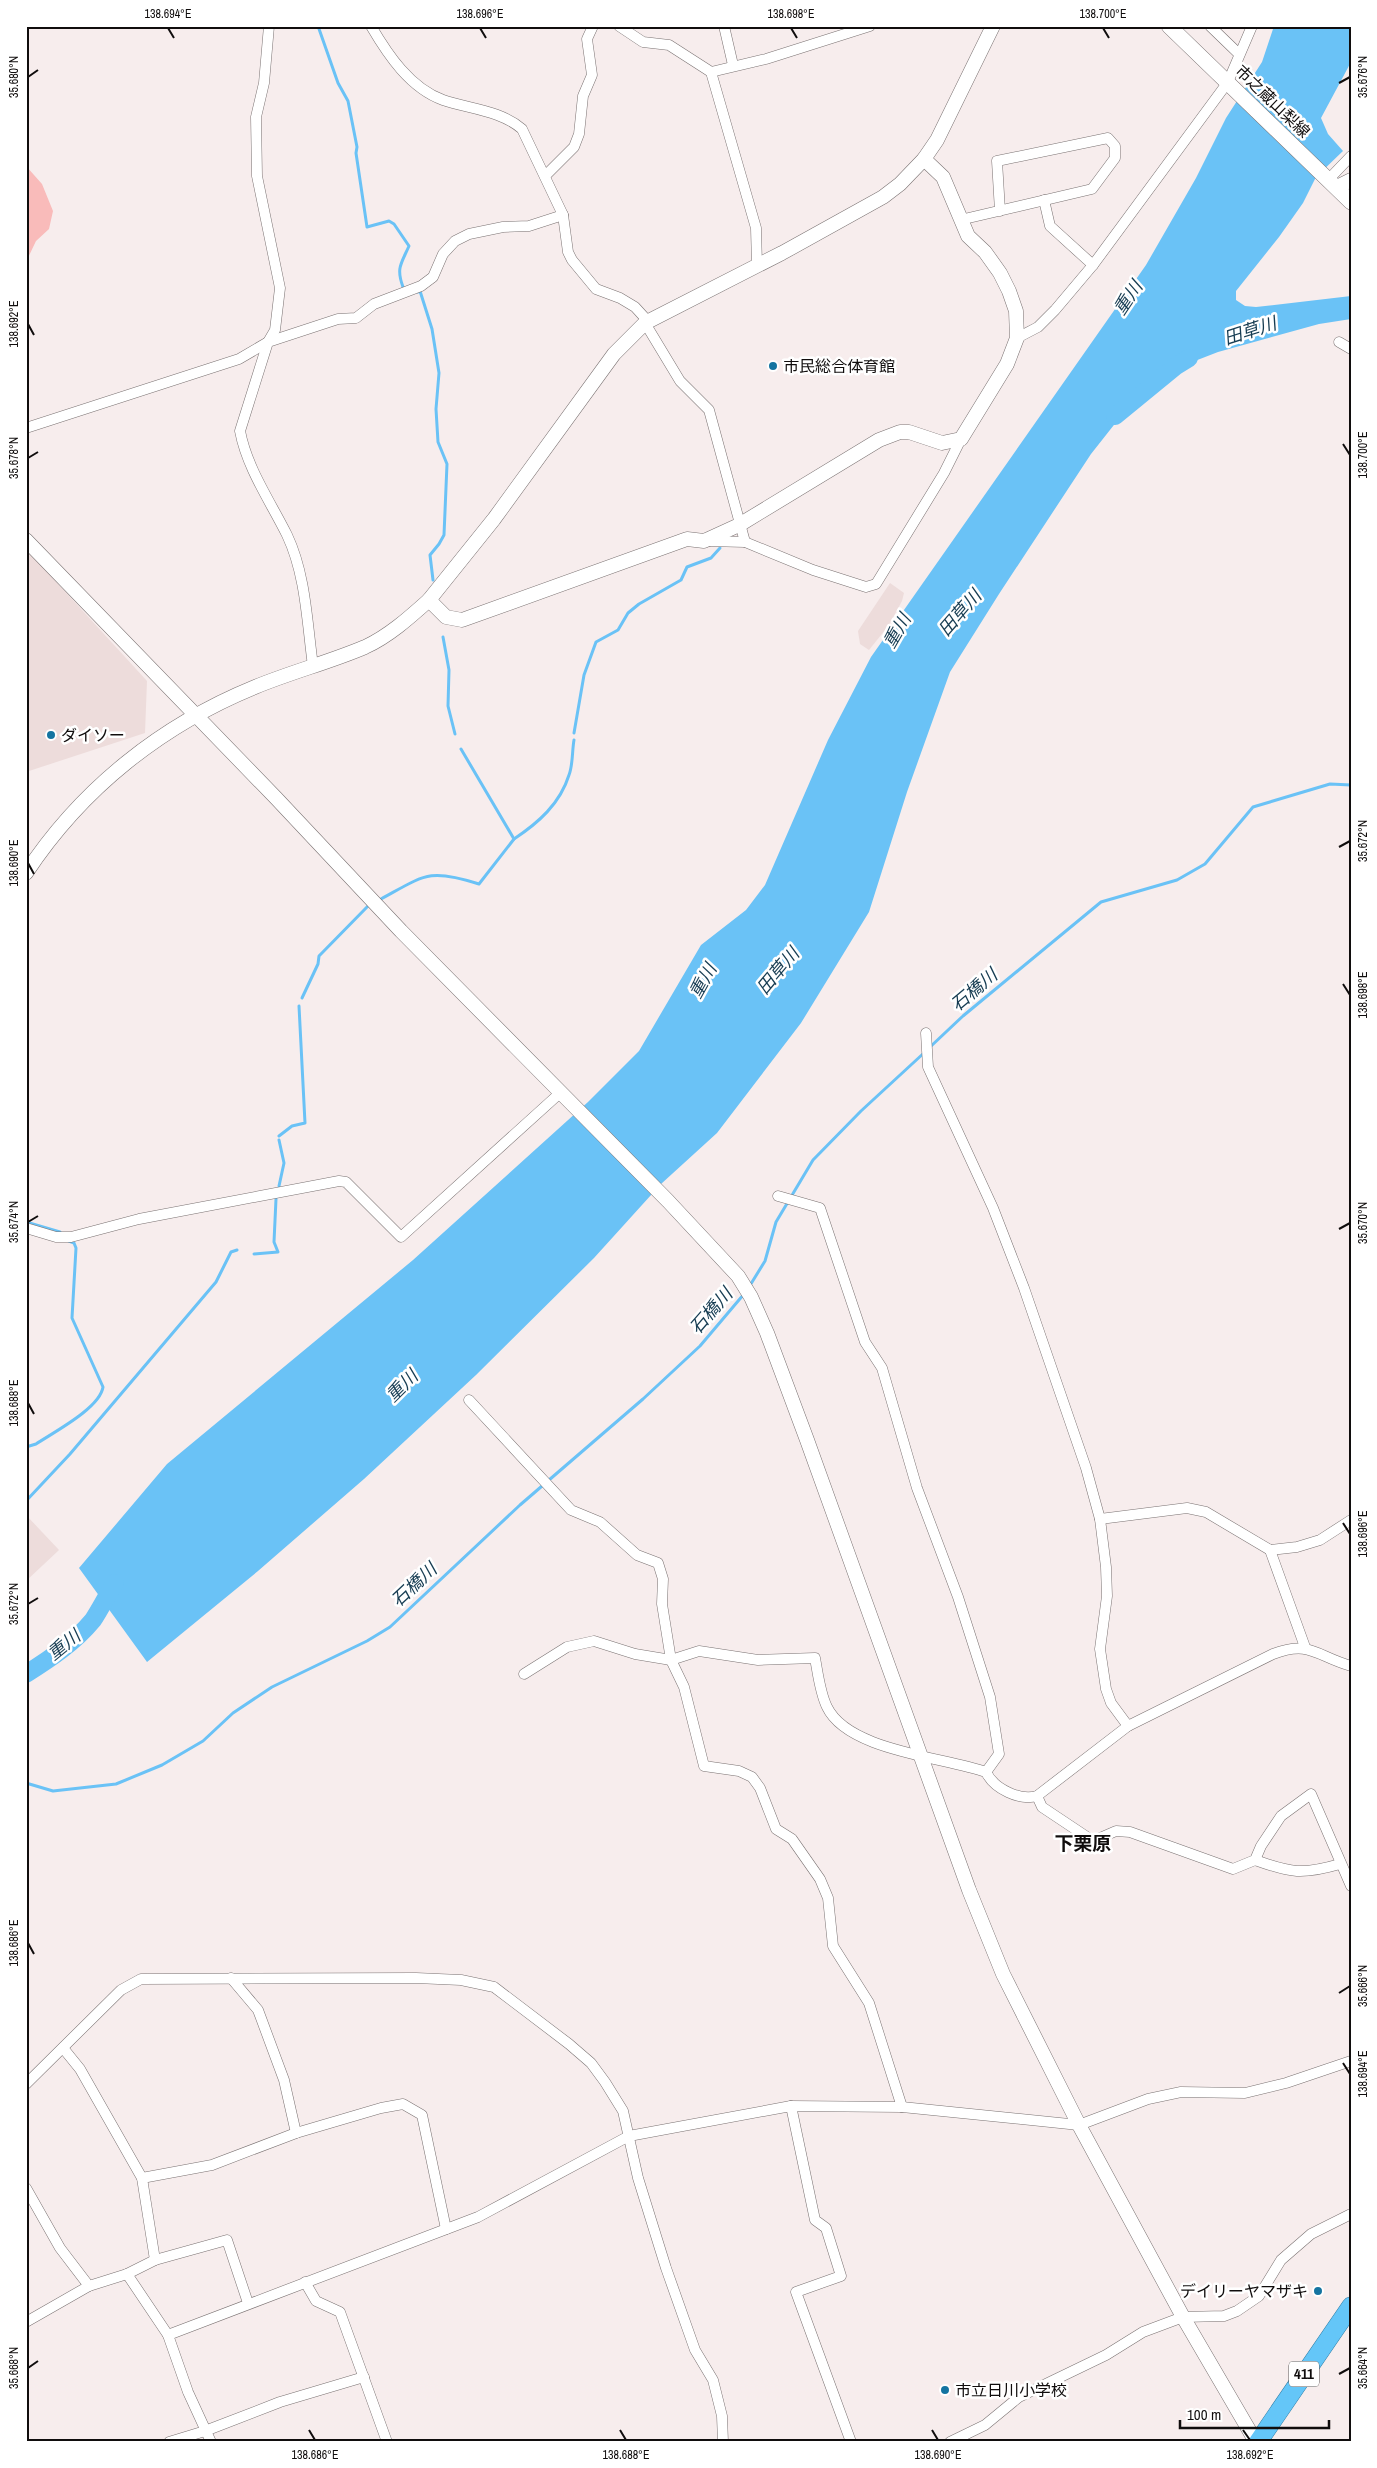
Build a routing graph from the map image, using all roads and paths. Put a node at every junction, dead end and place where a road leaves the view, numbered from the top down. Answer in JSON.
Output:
{"nodes":[{"id":1,"x":269,"y":26,"type":"edge"},
{"id":2,"x":371,"y":26,"type":"edge"},
{"id":3,"x":593,"y":26,"type":"edge"},
{"id":4,"x":619,"y":26,"type":"edge"},
{"id":5,"x":724,"y":26,"type":"edge"},
{"id":6,"x":870,"y":26,"type":"edge"},
{"id":7,"x":992,"y":26,"type":"edge"},
{"id":8,"x":1168,"y":26,"type":"edge"},
{"id":9,"x":1210,"y":26,"type":"edge"},
{"id":10,"x":1252,"y":26,"type":"edge"},
{"id":11,"x":1239,"y":54,"type":"junction"},
{"id":12,"x":733,"y":65,"type":"junction"},
{"id":13,"x":710,"y":72,"type":"junction"},
{"id":14,"x":1231,"y":85,"type":"junction"},
{"id":15,"x":1351,"y":156,"type":"edge"},
{"id":16,"x":924,"y":159,"type":"junction"},
{"id":17,"x":545,"y":176,"type":"junction"},
{"id":18,"x":1351,"y":180,"type":"edge"},
{"id":19,"x":1331,"y":181,"type":"junction"},
{"id":20,"x":1044,"y":200,"type":"junction"},
{"id":21,"x":1351,"y":202,"type":"edge"},
{"id":22,"x":1000,"y":211,"type":"junction"},
{"id":23,"x":563,"y":215,"type":"junction"},
{"id":24,"x":960,"y":220,"type":"junction"},
{"id":25,"x":757,"y":265,"type":"junction"},
{"id":26,"x":1093,"y":265,"type":"junction"},
{"id":27,"x":645,"y":324,"type":"junction"},
{"id":28,"x":1017,"y":338,"type":"junction"},
{"id":29,"x":268,"y":342,"type":"junction"},
{"id":30,"x":1339,"y":342,"type":"dead end"},
{"id":31,"x":1351,"y":349,"type":"edge"},
{"id":32,"x":26,"y":428,"type":"edge"},
{"id":33,"x":961,"y":438,"type":"junction"},
{"id":34,"x":738,"y":524,"type":"junction"},
{"id":35,"x":26,"y":540,"type":"edge"},
{"id":36,"x":704,"y":540,"type":"junction"},
{"id":37,"x":745,"y":542,"type":"junction"},
{"id":38,"x":429,"y":600,"type":"junction"},
{"id":39,"x":313,"y":666,"type":"junction"},
{"id":40,"x":196,"y":717,"type":"junction"},
{"id":41,"x":26,"y":872,"type":"edge"},
{"id":42,"x":926,"y":1034,"type":"dead end"},
{"id":43,"x":560,"y":1092,"type":"junction"},
{"id":44,"x":778,"y":1196,"type":"dead end"},
{"id":45,"x":26,"y":1228,"type":"edge"},
{"id":46,"x":468,"y":1400,"type":"dead end"},
{"id":47,"x":1100,"y":1519,"type":"junction"},
{"id":48,"x":1351,"y":1520,"type":"edge"},
{"id":49,"x":1270,"y":1550,"type":"junction"},
{"id":50,"x":1305,"y":1647,"type":"junction"},
{"id":51,"x":671,"y":1660,"type":"junction"},
{"id":52,"x":1351,"y":1666,"type":"edge"},
{"id":53,"x":524,"y":1674,"type":"dead end"},
{"id":54,"x":1128,"y":1726,"type":"junction"},
{"id":55,"x":922,"y":1757,"type":"junction"},
{"id":56,"x":986,"y":1772,"type":"junction"},
{"id":57,"x":1037,"y":1796,"type":"junction"},
{"id":58,"x":1255,"y":1860,"type":"junction"},
{"id":59,"x":1340,"y":1864,"type":"junction"},
{"id":60,"x":1351,"y":1886,"type":"edge"},
{"id":61,"x":231,"y":1978,"type":"junction"},
{"id":62,"x":63,"y":2048,"type":"junction"},
{"id":63,"x":1351,"y":2062,"type":"edge"},
{"id":64,"x":26,"y":2084,"type":"edge"},
{"id":65,"x":791,"y":2106,"type":"junction"},
{"id":66,"x":902,"y":2107,"type":"junction"},
{"id":67,"x":1079,"y":2125,"type":"junction"},
{"id":68,"x":296,"y":2133,"type":"junction"},
{"id":69,"x":629,"y":2136,"type":"junction"},
{"id":70,"x":142,"y":2178,"type":"junction"},
{"id":71,"x":26,"y":2188,"type":"edge"},
{"id":72,"x":1351,"y":2214,"type":"edge"},
{"id":73,"x":446,"y":2229,"type":"junction"},
{"id":74,"x":155,"y":2260,"type":"junction"},
{"id":75,"x":127,"y":2274,"type":"junction"},
{"id":76,"x":305,"y":2282,"type":"junction"},
{"id":77,"x":89,"y":2286,"type":"junction"},
{"id":78,"x":248,"y":2304,"type":"junction"},
{"id":79,"x":1351,"y":2306,"type":"edge"},
{"id":80,"x":1184,"y":2317,"type":"junction"},
{"id":81,"x":26,"y":2322,"type":"edge"},
{"id":82,"x":168,"y":2335,"type":"junction"},
{"id":83,"x":364,"y":2377,"type":"junction"},
{"id":84,"x":205,"y":2431,"type":"junction"},
{"id":85,"x":169,"y":2442,"type":"edge"},
{"id":86,"x":211,"y":2442,"type":"edge"},
{"id":87,"x":387,"y":2442,"type":"edge"},
{"id":88,"x":723,"y":2442,"type":"edge"},
{"id":89,"x":851,"y":2442,"type":"edge"},
{"id":90,"x":950,"y":2442,"type":"edge"},
{"id":91,"x":1257,"y":2442,"type":"edge"}],
"edges":[{"from":1,"to":29,"type":"street"},
{"from":2,"to":17,"type":"street"},
{"from":3,"to":17,"type":"street"},
{"from":4,"to":13,"type":"street"},
{"from":5,"to":12,"type":"street"},
{"from":6,"to":12,"type":"street"},
{"from":7,"to":16,"type":"street"},
{"from":8,"to":14,"type":"main road","name":"市之蔵山梨線"},
{"from":9,"to":11,"type":"street"},
{"from":10,"to":11,"type":"street"},
{"from":11,"to":14,"type":"street"},
{"from":12,"to":13,"type":"street"},
{"from":13,"to":25,"type":"street"},
{"from":14,"to":19,"type":"main road","name":"市之蔵山梨線"},
{"from":14,"to":26,"type":"street"},
{"from":15,"to":19,"type":"street"},
{"from":16,"to":24,"type":"street"},
{"from":16,"to":25,"type":"street"},
{"from":17,"to":23,"type":"street"},
{"from":18,"to":19,"type":"street"},
{"from":19,"to":21,"type":"main road","name":"市之蔵山梨線"},
{"from":20,"to":22,"type":"street"},
{"from":20,"to":22,"type":"street"},
{"from":20,"to":26,"type":"street"},
{"from":22,"to":24,"type":"street"},
{"from":23,"to":27,"type":"street"},
{"from":23,"to":29,"type":"street"},
{"from":24,"to":28,"type":"street"},
{"from":25,"to":27,"type":"street"},
{"from":26,"to":28,"type":"street"},
{"from":27,"to":34,"type":"street"},
{"from":27,"to":38,"type":"street"},
{"from":28,"to":33,"type":"street"},
{"from":29,"to":32,"type":"street"},
{"from":29,"to":39,"type":"street"},
{"from":30,"to":31,"type":"street"},
{"from":33,"to":34,"type":"street"},
{"from":33,"to":37,"type":"street"},
{"from":34,"to":36,"type":"street"},
{"from":34,"to":37,"type":"street"},
{"from":35,"to":40,"type":"street"},
{"from":36,"to":37,"type":"street"},
{"from":36,"to":38,"type":"street"},
{"from":38,"to":39,"type":"street"},
{"from":39,"to":40,"type":"street"},
{"from":40,"to":41,"type":"street"},
{"from":40,"to":43,"type":"street"},
{"from":42,"to":47,"type":"street"},
{"from":43,"to":45,"type":"street"},
{"from":43,"to":55,"type":"street"},
{"from":44,"to":56,"type":"street"},
{"from":46,"to":51,"type":"street"},
{"from":47,"to":49,"type":"street"},
{"from":47,"to":54,"type":"street"},
{"from":48,"to":49,"type":"street"},
{"from":49,"to":50,"type":"street"},
{"from":50,"to":52,"type":"street"},
{"from":50,"to":54,"type":"street"},
{"from":51,"to":53,"type":"street"},
{"from":51,"to":55,"type":"street"},
{"from":51,"to":66,"type":"street"},
{"from":54,"to":57,"type":"street"},
{"from":55,"to":56,"type":"street"},
{"from":55,"to":67,"type":"street"},
{"from":56,"to":57,"type":"street"},
{"from":57,"to":58,"type":"street"},
{"from":58,"to":59,"type":"street"},
{"from":58,"to":59,"type":"street"},
{"from":59,"to":60,"type":"street"},
{"from":61,"to":62,"type":"street"},
{"from":61,"to":68,"type":"street"},
{"from":61,"to":69,"type":"street"},
{"from":62,"to":64,"type":"street"},
{"from":62,"to":70,"type":"street"},
{"from":63,"to":67,"type":"street"},
{"from":65,"to":66,"type":"street"},
{"from":65,"to":69,"type":"street"},
{"from":65,"to":89,"type":"street"},
{"from":66,"to":67,"type":"street"},
{"from":67,"to":80,"type":"street"},
{"from":68,"to":70,"type":"street"},
{"from":68,"to":73,"type":"street"},
{"from":69,"to":73,"type":"street"},
{"from":69,"to":88,"type":"street"},
{"from":70,"to":74,"type":"street"},
{"from":71,"to":77,"type":"street"},
{"from":72,"to":80,"type":"street"},
{"from":73,"to":76,"type":"street"},
{"from":74,"to":75,"type":"street"},
{"from":74,"to":78,"type":"street"},
{"from":75,"to":77,"type":"street"},
{"from":75,"to":82,"type":"street"},
{"from":76,"to":78,"type":"street"},
{"from":76,"to":83,"type":"street"},
{"from":77,"to":81,"type":"street"},
{"from":78,"to":82,"type":"street"},
{"from":79,"to":91,"type":"highway","number":"411"},
{"from":80,"to":90,"type":"street"},
{"from":80,"to":91,"type":"street"},
{"from":82,"to":84,"type":"street"},
{"from":83,"to":84,"type":"street"},
{"from":83,"to":87,"type":"street"},
{"from":84,"to":85,"type":"street"},
{"from":84,"to":86,"type":"street"}]}
